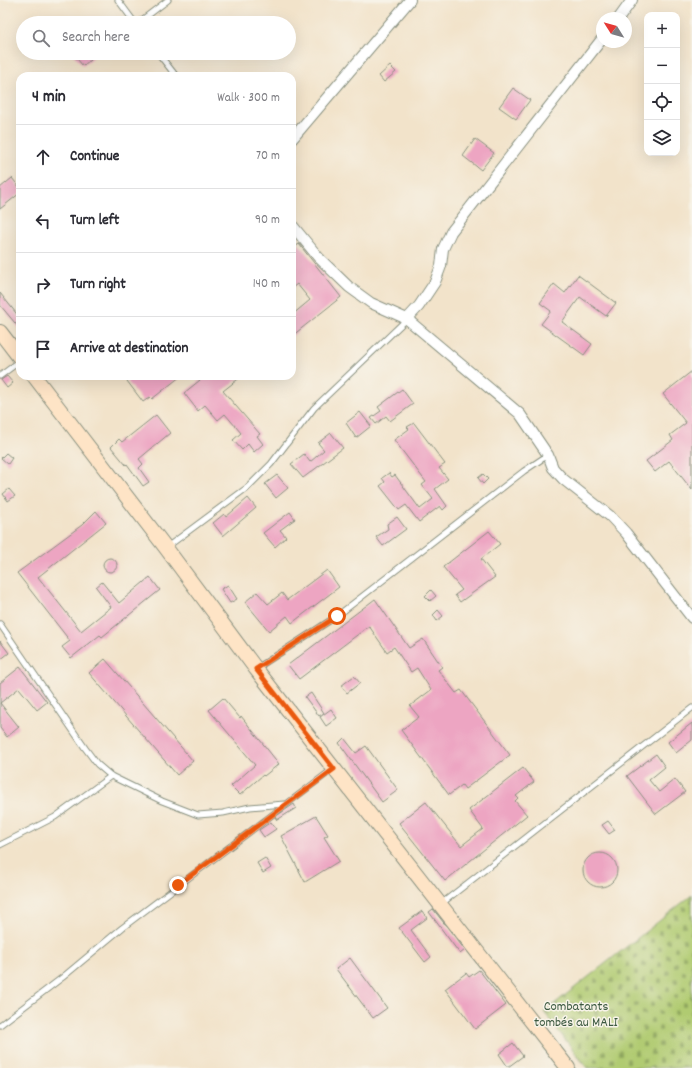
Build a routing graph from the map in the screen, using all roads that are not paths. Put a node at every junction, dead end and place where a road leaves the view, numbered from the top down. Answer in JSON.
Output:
{"nodes":[{"id":1,"x":118,"y":0,"type":"edge"},
{"id":2,"x":168,"y":0,"type":"edge"},
{"id":3,"x":410,"y":0,"type":"edge"},
{"id":4,"x":632,"y":0,"type":"edge"},
{"id":5,"x":623,"y":12,"type":"edge"},
{"id":6,"x":131,"y":16,"type":"edge"},
{"id":7,"x":146,"y":16,"type":"edge"},
{"id":8,"x":596,"y":47,"type":"edge"},
{"id":9,"x":163,"y":60,"type":"edge"},
{"id":10,"x":173,"y":72,"type":"edge"},
{"id":11,"x":296,"y":134,"type":"edge"},
{"id":12,"x":296,"y":230,"type":"edge"},
{"id":13,"x":408,"y":319,"type":"junction"},
{"id":14,"x":0,"y":332,"type":"edge"},
{"id":15,"x":16,"y":354,"type":"edge"},
{"id":16,"x":16,"y":362,"type":"edge"},
{"id":17,"x":0,"y":376,"type":"edge"},
{"id":18,"x":37,"y":380,"type":"edge"},
{"id":19,"x":548,"y":455,"type":"junction"},
{"id":20,"x":166,"y":548,"type":"junction"},
{"id":21,"x":692,"y":618,"type":"edge"},
{"id":22,"x":0,"y":624,"type":"edge"},
{"id":23,"x":256,"y":669,"type":"junction"},
{"id":24,"x":692,"y":708,"type":"edge"},
{"id":25,"x":334,"y":769,"type":"junction"},
{"id":26,"x":111,"y":776,"type":"junction"},
{"id":27,"x":285,"y":804,"type":"junction"},
{"id":28,"x":0,"y":845,"type":"edge"},
{"id":29,"x":440,"y":904,"type":"junction"},
{"id":30,"x":0,"y":1025,"type":"edge"},
{"id":31,"x":568,"y":1068,"type":"edge"}],
"edges":[{"from":1,"to":6,"type":"lane"},
{"from":2,"to":7,"type":"lane"},
{"from":3,"to":11,"type":"street"},
{"from":4,"to":5,"type":"street"},
{"from":8,"to":13,"type":"street"},
{"from":9,"to":10,"type":"lane"},
{"from":12,"to":13,"type":"street"},
{"from":13,"to":19,"type":"street"},
{"from":13,"to":20,"type":"lane"},
{"from":14,"to":15,"type":"street"},
{"from":16,"to":17,"type":"lane"},
{"from":18,"to":20,"type":"street"},
{"from":19,"to":21,"type":"street"},
{"from":19,"to":23,"type":"lane"},
{"from":20,"to":23,"type":"street"},
{"from":22,"to":26,"type":"lane"},
{"from":23,"to":25,"type":"street"},
{"from":24,"to":29,"type":"lane"},
{"from":25,"to":27,"type":"lane"},
{"from":25,"to":29,"type":"street"},
{"from":26,"to":27,"type":"lane"},
{"from":26,"to":28,"type":"lane"},
{"from":27,"to":30,"type":"lane"},
{"from":29,"to":31,"type":"street"}]}
